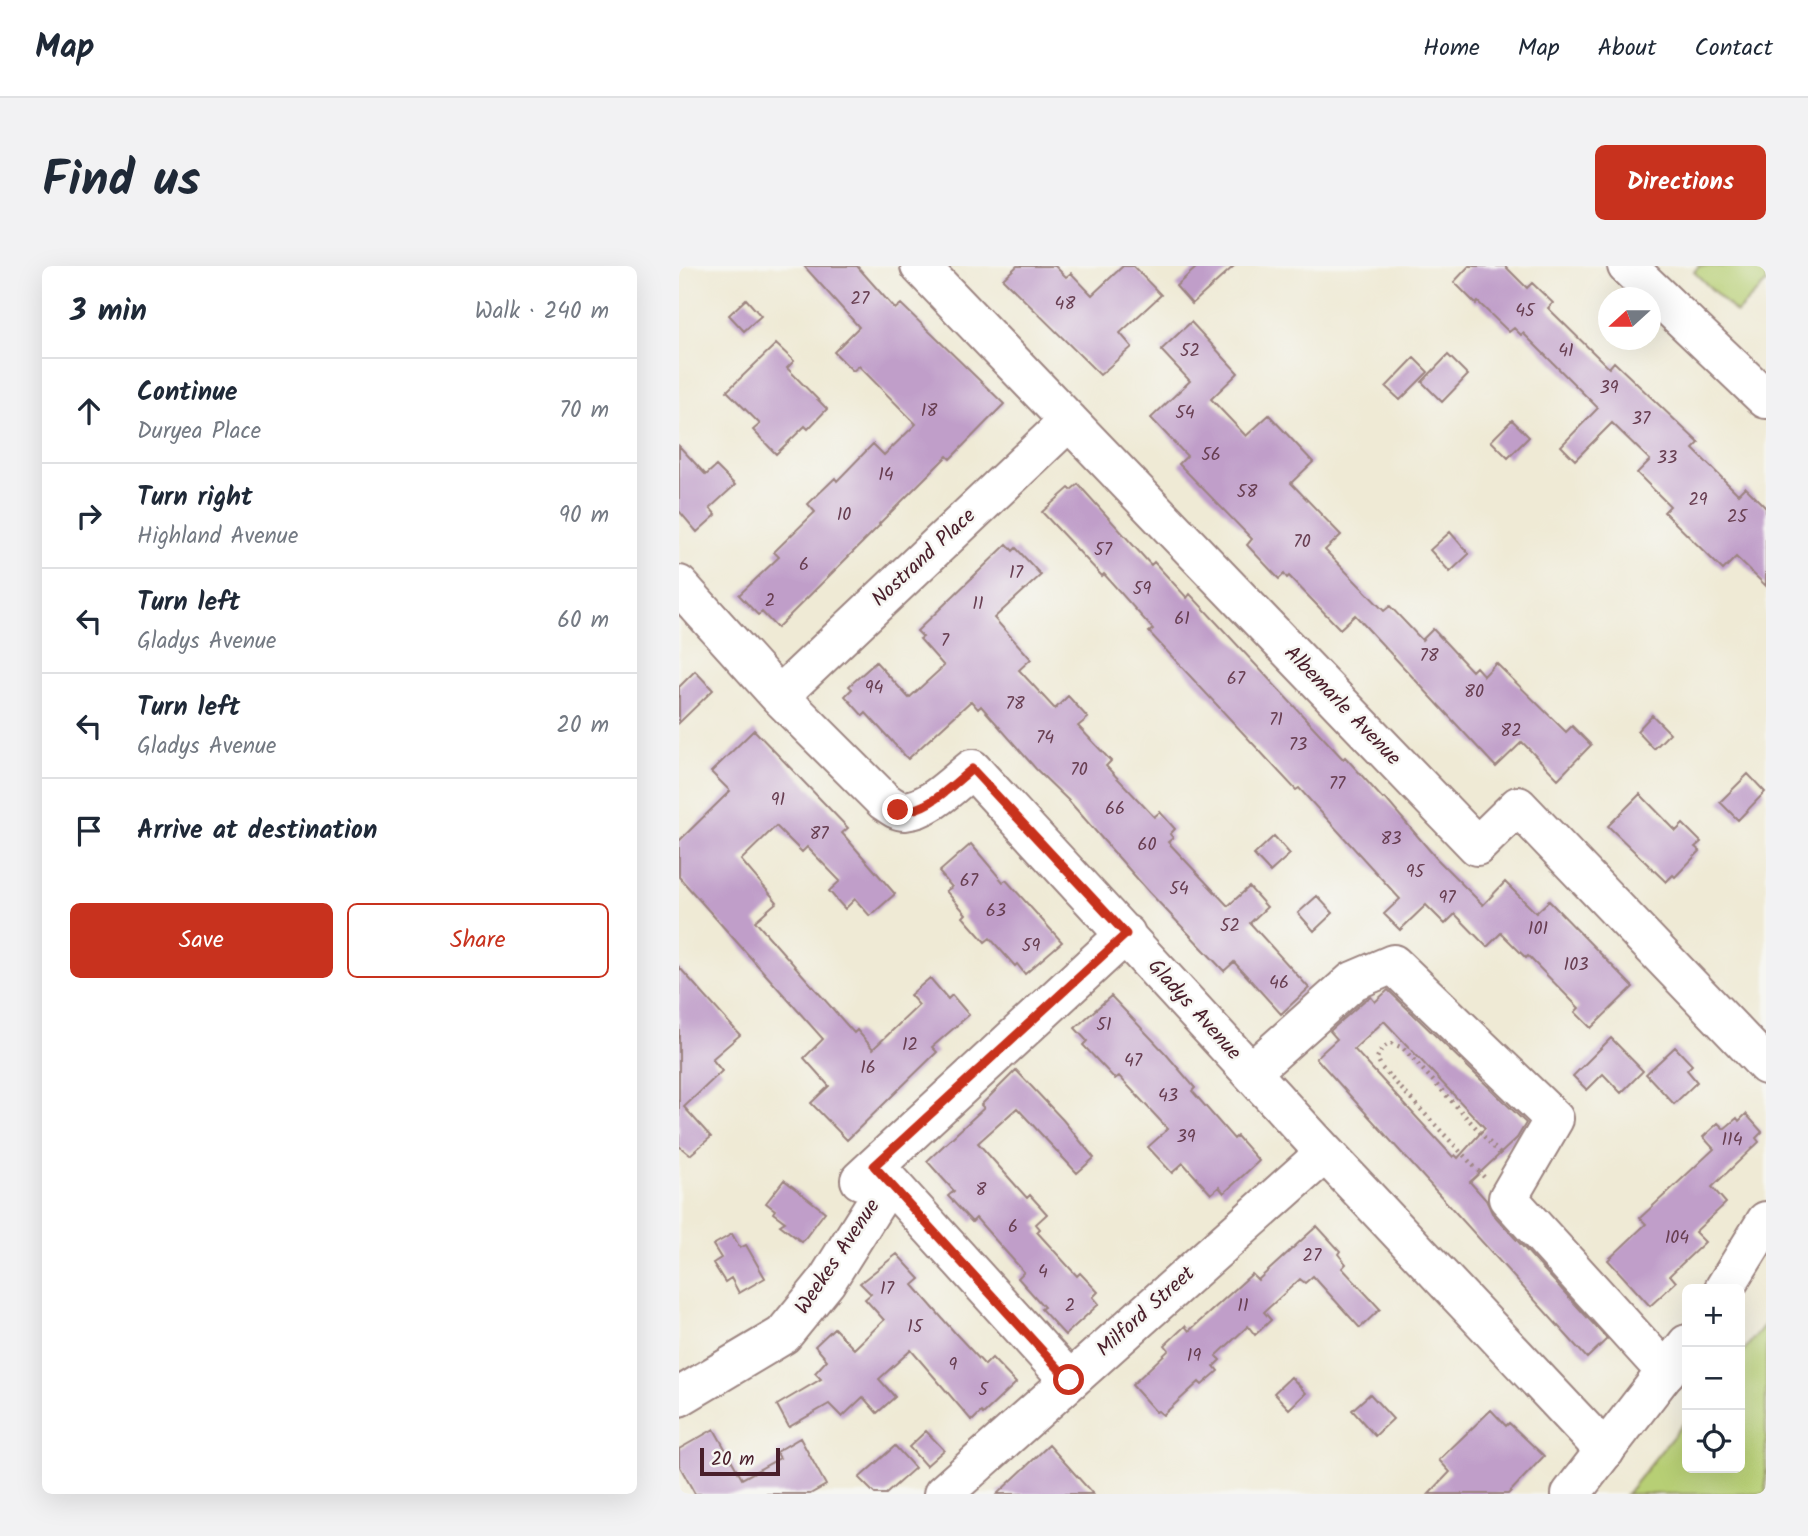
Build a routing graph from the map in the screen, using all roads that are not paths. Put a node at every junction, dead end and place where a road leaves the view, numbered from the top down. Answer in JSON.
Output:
{"nodes":[{"id":1,"x":920,"y":266,"type":"edge"},
{"id":2,"x":1627,"y":266,"type":"edge"},
{"id":3,"x":1766,"y":399,"type":"edge"},
{"id":4,"x":1069,"y":421,"type":"junction"},
{"id":5,"x":679,"y":585,"type":"edge"},
{"id":6,"x":779,"y":696,"type":"junction"},
{"id":7,"x":1126,"y":934,"type":"junction"},
{"id":8,"x":1766,"y":1065,"type":"edge"},
{"id":9,"x":1251,"y":1072,"type":"junction"},
{"id":10,"x":1325,"y":1153,"type":"junction"},
{"id":11,"x":874,"y":1176,"type":"junction"},
{"id":12,"x":1766,"y":1221,"type":"edge"},
{"id":13,"x":1727,"y":1284,"type":"edge"},
{"id":14,"x":1677,"y":1358,"type":"edge"},
{"id":15,"x":1069,"y":1380,"type":"junction"},
{"id":16,"x":679,"y":1396,"type":"edge"},
{"id":17,"x":1605,"y":1451,"type":"junction"},
{"id":18,"x":955,"y":1483,"type":"edge"},
{"id":19,"x":1571,"y":1494,"type":"edge"}],
"edges":[{"from":1,"to":4,"type":"street","name":"Albemarle Avenue"},
{"from":2,"to":3,"type":"street"},
{"from":4,"to":6,"type":"street","name":"Nostrand Place"},
{"from":4,"to":8,"type":"street","name":"Albemarle Avenue"},
{"from":5,"to":6,"type":"street","name":"Gladys Avenue"},
{"from":6,"to":7,"type":"street","name":"Gladys Avenue"},
{"from":7,"to":9,"type":"street","name":"Gladys Avenue"},
{"from":7,"to":11,"type":"street","name":"Weekes Avenue"},
{"from":9,"to":10,"type":"street","name":"Gladys Avenue"},
{"from":9,"to":14,"type":"street"},
{"from":10,"to":15,"type":"street","name":"Milford Street"},
{"from":10,"to":17,"type":"street","name":"Gladys Avenue"},
{"from":11,"to":15,"type":"street"},
{"from":11,"to":16,"type":"street","name":"Weekes Avenue"},
{"from":12,"to":13,"type":"street"},
{"from":14,"to":17,"type":"street"},
{"from":15,"to":18,"type":"street","name":"Milford Street"},
{"from":17,"to":19,"type":"street"}]}
